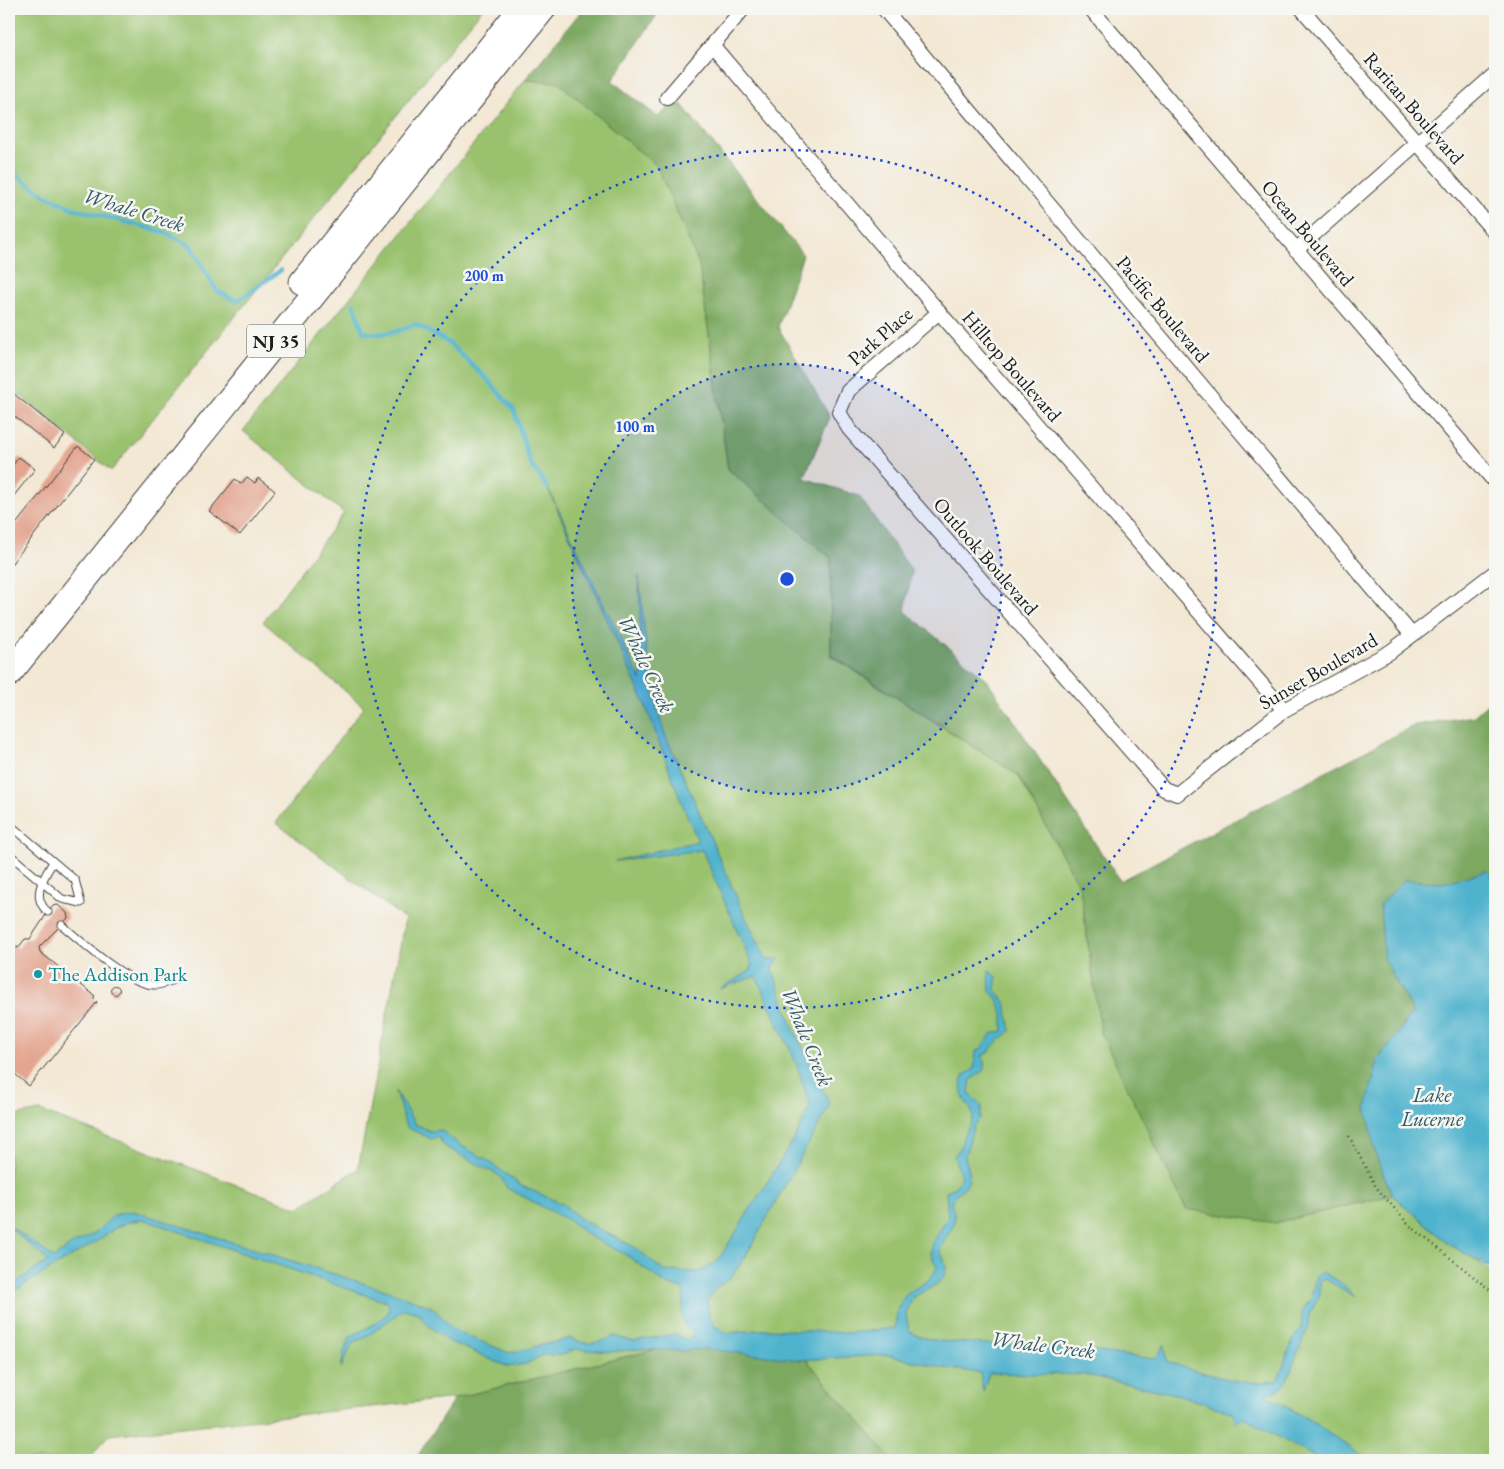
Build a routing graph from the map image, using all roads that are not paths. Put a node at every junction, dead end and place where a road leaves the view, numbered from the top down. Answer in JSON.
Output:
{"nodes":[{"id":1,"x":521,"y":9,"type":"edge"},
{"id":2,"x":543,"y":9,"type":"edge"},
{"id":3,"x":743,"y":9,"type":"edge"},
{"id":4,"x":884,"y":9,"type":"edge"},
{"id":5,"x":1091,"y":9,"type":"edge"},
{"id":6,"x":1302,"y":9,"type":"edge"},
{"id":7,"x":713,"y":46,"type":"junction"},
{"id":8,"x":1495,"y":74,"type":"edge"},
{"id":9,"x":668,"y":98,"type":"dead end"},
{"id":10,"x":1417,"y":142,"type":"junction"},
{"id":11,"x":1495,"y":233,"type":"edge"},
{"id":12,"x":1296,"y":250,"type":"junction"},
{"id":13,"x":939,"y":312,"type":"junction"},
{"id":14,"x":848,"y":391,"type":"joint"},
{"id":15,"x":1495,"y":482,"type":"edge"},
{"id":16,"x":1495,"y":572,"type":"edge"},
{"id":17,"x":1412,"y":635,"type":"junction"},
{"id":18,"x":9,"y":648,"type":"edge"},
{"id":19,"x":9,"y":674,"type":"edge"},
{"id":20,"x":1284,"y":710,"type":"junction"},
{"id":21,"x":1121,"y":740,"type":"joint"},
{"id":22,"x":9,"y":824,"type":"edge"},
{"id":23,"x":9,"y":854,"type":"edge"},
{"id":24,"x":53,"y":862,"type":"junction"},
{"id":25,"x":41,"y":881,"type":"junction"},
{"id":26,"x":48,"y":912,"type":"dead end"},
{"id":27,"x":62,"y":924,"type":"dead end"},
{"id":28,"x":175,"y":979,"type":"dead end"}],
"edges":[{"from":1,"to":18,"type":"highway","number":"NJ 35"},
{"from":2,"to":19,"type":"highway","number":"NJ 35"},
{"from":3,"to":7,"type":"street"},
{"from":4,"to":17,"type":"street","name":"Pacific Boulevard"},
{"from":5,"to":12,"type":"street","name":"Ocean Boulevard"},
{"from":6,"to":10,"type":"street","name":"Raritan Boulevard"},
{"from":7,"to":9,"type":"street"},
{"from":7,"to":13,"type":"street","name":"Hilltop Boulevard"},
{"from":8,"to":10,"type":"street"},
{"from":10,"to":11,"type":"street","name":"Raritan Boulevard"},
{"from":10,"to":12,"type":"street"},
{"from":12,"to":15,"type":"street","name":"Ocean Boulevard"},
{"from":13,"to":14,"type":"street","name":"Park Place"},
{"from":13,"to":20,"type":"street","name":"Hilltop Boulevard"},
{"from":14,"to":21,"type":"street","name":"Outlook Boulevard"},
{"from":16,"to":17,"type":"street","name":"Sunset Boulevard"},
{"from":17,"to":20,"type":"street","name":"Sunset Boulevard"},
{"from":20,"to":21,"type":"street","name":"Sunset Boulevard"},
{"from":22,"to":24,"type":"lane"},
{"from":23,"to":25,"type":"lane"},
{"from":24,"to":25,"type":"lane"},
{"from":24,"to":25,"type":"lane"},
{"from":25,"to":26,"type":"lane"},
{"from":27,"to":28,"type":"lane"}]}
